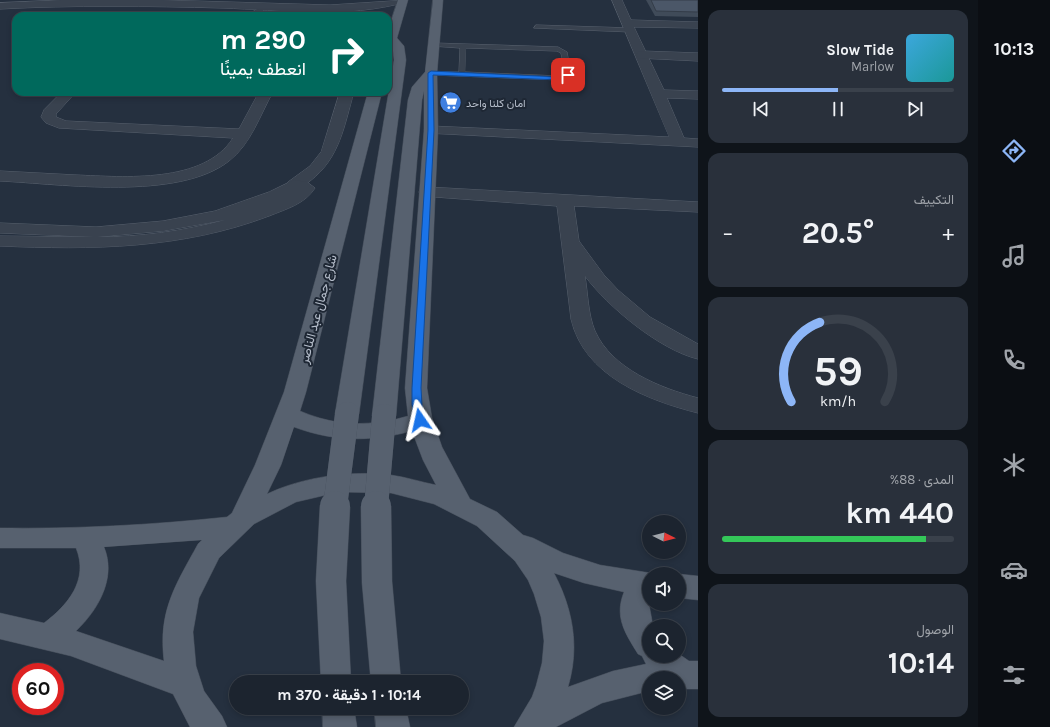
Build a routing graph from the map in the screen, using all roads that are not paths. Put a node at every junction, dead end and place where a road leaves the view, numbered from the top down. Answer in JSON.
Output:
{"nodes":[{"id":1,"x":369,"y":0,"type":"edge"},
{"id":2,"x":403,"y":0,"type":"edge"},
{"id":3,"x":438,"y":0,"type":"edge"},
{"id":4,"x":617,"y":0,"type":"edge"},
{"id":5,"x":84,"y":1,"type":"edge"},
{"id":6,"x":115,"y":3,"type":"junction"},
{"id":7,"x":0,"y":6,"type":"edge"},
{"id":8,"x":360,"y":7,"type":"junction"},
{"id":9,"x":0,"y":11,"type":"edge"},
{"id":10,"x":260,"y":11,"type":"edge"},
{"id":11,"x":341,"y":12,"type":"edge"},
{"id":12,"x":698,"y":25,"type":"edge"},
{"id":13,"x":629,"y":26,"type":"junction"},
{"id":14,"x":536,"y":27,"type":"dead end"},
{"id":15,"x":392,"y":29,"type":"edge"},
{"id":16,"x":392,"y":34,"type":"edge"},
{"id":17,"x":434,"y":45,"type":"junction"},
{"id":18,"x":463,"y":46,"type":"junction"},
{"id":19,"x":642,"y":55,"type":"junction"},
{"id":20,"x":698,"y":57,"type":"edge"},
{"id":21,"x":431,"y":73,"type":"junction"},
{"id":22,"x":462,"y":74,"type":"junction"},
{"id":23,"x":659,"y":94,"type":"junction"},
{"id":24,"x":65,"y":96,"type":"edge"},
{"id":25,"x":264,"y":96,"type":"edge"},
{"id":26,"x":346,"y":96,"type":"edge"},
{"id":27,"x":374,"y":96,"type":"edge"},
{"id":28,"x":698,"y":96,"type":"edge"},
{"id":29,"x":431,"y":130,"type":"junction"},
{"id":30,"x":242,"y":134,"type":"junction"},
{"id":31,"x":678,"y":142,"type":"junction"},
{"id":32,"x":698,"y":143,"type":"edge"},
{"id":33,"x":0,"y":176,"type":"edge"},
{"id":34,"x":294,"y":185,"type":"junction"},
{"id":35,"x":427,"y":188,"type":"junction"},
{"id":36,"x":698,"y":197,"type":"edge"},
{"id":37,"x":564,"y":201,"type":"junction"},
{"id":38,"x":698,"y":207,"type":"edge"},
{"id":39,"x":0,"y":228,"type":"edge"},
{"id":40,"x":569,"y":239,"type":"junction"},
{"id":41,"x":0,"y":241,"type":"edge"},
{"id":42,"x":698,"y":353,"type":"edge"},
{"id":43,"x":698,"y":406,"type":"edge"},
{"id":44,"x":287,"y":414,"type":"junction"},
{"id":45,"x":420,"y":420,"type":"junction"},
{"id":46,"x":458,"y":501,"type":"junction"},
{"id":47,"x":236,"y":523,"type":"junction"},
{"id":48,"x":0,"y":538,"type":"edge"},
{"id":49,"x":86,"y":539,"type":"junction"},
{"id":50,"x":513,"y":539,"type":"junction"},
{"id":51,"x":642,"y":583,"type":"edge"},
{"id":52,"x":686,"y":587,"type":"edge"},
{"id":53,"x":698,"y":588,"type":"edge"},
{"id":54,"x":642,"y":589,"type":"edge"},
{"id":55,"x":0,"y":626,"type":"edge"},
{"id":56,"x":642,"y":634,"type":"edge"},
{"id":57,"x":48,"y":637,"type":"junction"},
{"id":58,"x":679,"y":669,"type":"edge"},
{"id":59,"x":336,"y":675,"type":"edge"},
{"id":60,"x":385,"y":675,"type":"edge"},
{"id":61,"x":185,"y":684,"type":"junction"},
{"id":62,"x":339,"y":715,"type":"edge"},
{"id":63,"x":391,"y":715,"type":"edge"},
{"id":64,"x":532,"y":725,"type":"edge"},
{"id":65,"x":210,"y":727,"type":"edge"},
{"id":66,"x":340,"y":727,"type":"edge"},
{"id":67,"x":393,"y":727,"type":"edge"}],
"edges":[{"from":1,"to":8,"type":"street"},
{"from":2,"to":8,"type":"street"},
{"from":2,"to":15,"type":"main road"},
{"from":3,"to":17,"type":"main road"},
{"from":4,"to":13,"type":"street"},
{"from":5,"to":6,"type":"street"},
{"from":5,"to":7,"type":"street"},
{"from":6,"to":9,"type":"street"},
{"from":6,"to":10,"type":"street"},
{"from":8,"to":11,"type":"street"},
{"from":10,"to":11,"type":"street"},
{"from":12,"to":13,"type":"street"},
{"from":13,"to":14,"type":"lane"},
{"from":13,"to":19,"type":"street"},
{"from":16,"to":59,"type":"main road","bridge":true},
{"from":17,"to":18,"type":"lane"},
{"from":17,"to":21,"type":"main road"},
{"from":18,"to":22,"type":"lane"},
{"from":18,"to":22,"type":"lane"},
{"from":19,"to":20,"type":"street"},
{"from":19,"to":23,"type":"street"},
{"from":21,"to":22,"type":"lane"},
{"from":21,"to":29,"type":"main road"},
{"from":21,"to":60,"type":"main road","bridge":true},
{"from":23,"to":28,"type":"street"},
{"from":23,"to":31,"type":"street"},
{"from":24,"to":30,"type":"street"},
{"from":25,"to":30,"type":"street"},
{"from":26,"to":34,"type":"street"},
{"from":27,"to":44,"type":"main road","name":"شارع جمال عبد الناصر"},
{"from":29,"to":31,"type":"street"},
{"from":29,"to":35,"type":"main road"},
{"from":30,"to":33,"type":"street"},
{"from":31,"to":32,"type":"street"},
{"from":34,"to":39,"type":"street"},
{"from":34,"to":41,"type":"street"},
{"from":35,"to":36,"type":"street"},
{"from":35,"to":37,"type":"street"},
{"from":35,"to":45,"type":"main road"},
{"from":37,"to":38,"type":"street"},
{"from":37,"to":40,"type":"street"},
{"from":40,"to":42,"type":"street"},
{"from":40,"to":43,"type":"street"},
{"from":44,"to":45,"type":"main road"},
{"from":44,"to":47,"type":"main road","name":"شارع جمال عبد الناصر"},
{"from":45,"to":46,"type":"main road"},
{"from":46,"to":47,"type":"main road"},
{"from":46,"to":50,"type":"main road"},
{"from":47,"to":49,"type":"main road"},
{"from":47,"to":61,"type":"main road"},
{"from":48,"to":49,"type":"main road"},
{"from":49,"to":57,"type":"main road"},
{"from":50,"to":51,"type":"main road"},
{"from":50,"to":64,"type":"main road"},
{"from":52,"to":53,"type":"main road"},
{"from":54,"to":56,"type":"main road"},
{"from":55,"to":57,"type":"main road"},
{"from":57,"to":61,"type":"main road"},
{"from":58,"to":64,"type":"main road"},
{"from":61,"to":65,"type":"main road"},
{"from":62,"to":66,"type":"main road"},
{"from":63,"to":67,"type":"main road"}]}
